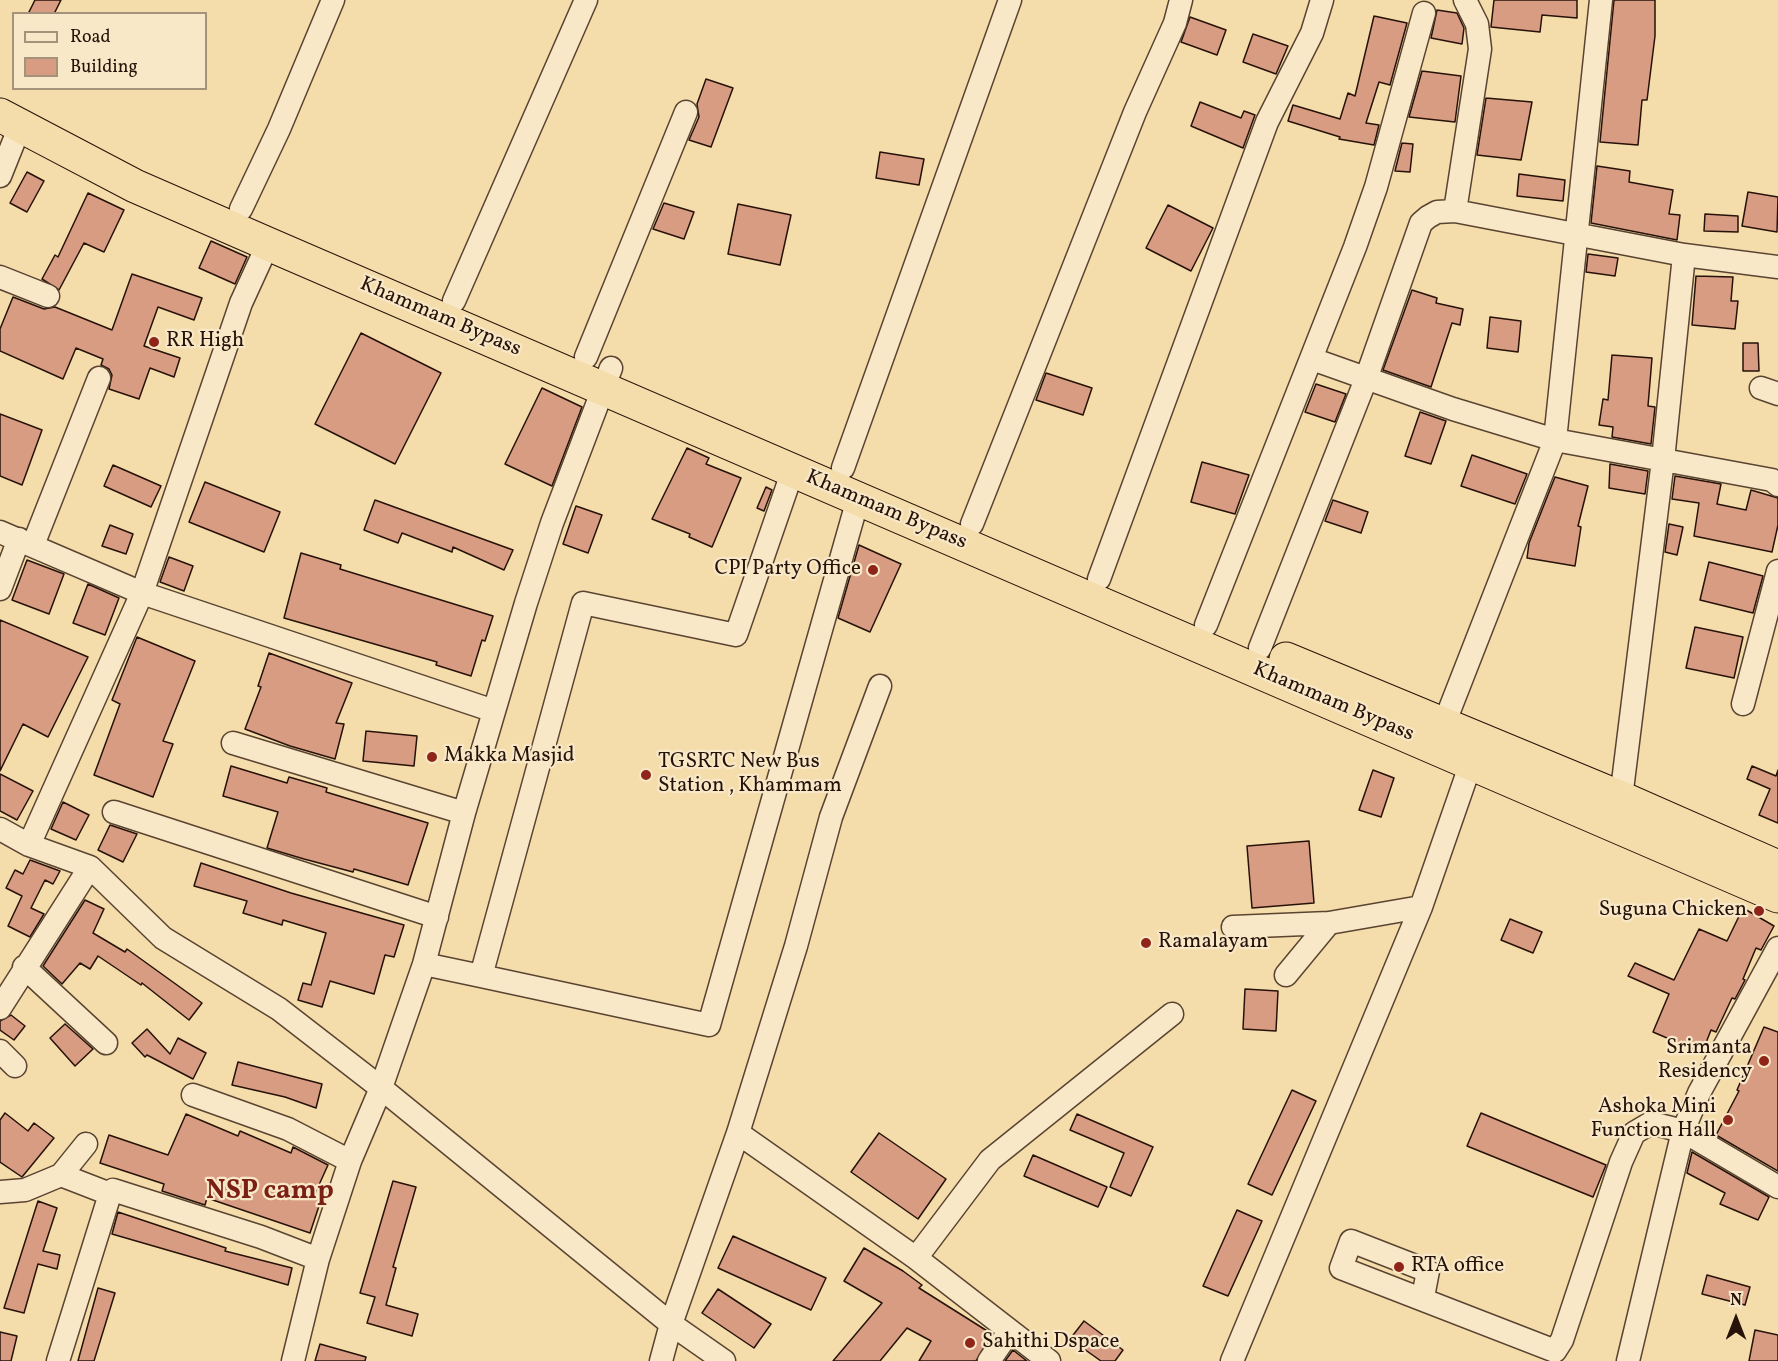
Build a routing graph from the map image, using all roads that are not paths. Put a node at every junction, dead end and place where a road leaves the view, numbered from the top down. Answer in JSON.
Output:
{"nodes":[{"id":1,"x":333,"y":0,"type":"edge"},
{"id":2,"x":586,"y":0,"type":"edge"},
{"id":3,"x":1010,"y":0,"type":"edge"},
{"id":4,"x":1181,"y":0,"type":"edge"},
{"id":5,"x":1322,"y":0,"type":"edge"},
{"id":6,"x":1465,"y":0,"type":"edge"},
{"id":7,"x":1601,"y":0,"type":"edge"},
{"id":8,"x":1424,"y":13,"type":"dead end"},
{"id":9,"x":0,"y":93,"type":"edge"},
{"id":10,"x":686,"y":112,"type":"dead end"},
{"id":11,"x":10,"y":120,"type":"edge"},
{"id":12,"x":0,"y":176,"type":"edge"},
{"id":13,"x":241,"y":209,"type":"junction"},
{"id":14,"x":1455,"y":211,"type":"junction"},
{"id":15,"x":1578,"y":236,"type":"junction"},
{"id":16,"x":268,"y":244,"type":"junction"},
{"id":17,"x":1684,"y":255,"type":"junction"},
{"id":18,"x":1778,"y":267,"type":"edge"},
{"id":19,"x":0,"y":277,"type":"edge"},
{"id":20,"x":48,"y":296,"type":"dead end"},
{"id":21,"x":454,"y":301,"type":"junction"},
{"id":22,"x":1312,"y":358,"type":"junction"},
{"id":23,"x":601,"y":372,"type":"junction"},
{"id":24,"x":99,"y":378,"type":"dead end"},
{"id":25,"x":1366,"y":379,"type":"junction"},
{"id":26,"x":1555,"y":440,"type":"junction"},
{"id":27,"x":1663,"y":460,"type":"junction"},
{"id":28,"x":843,"y":468,"type":"junction"},
{"id":29,"x":793,"y":470,"type":"junction"},
{"id":30,"x":1778,"y":485,"type":"edge"},
{"id":31,"x":858,"y":499,"type":"junction"},
{"id":32,"x":961,"y":527,"type":"junction"},
{"id":33,"x":17,"y":538,"type":"edge"},
{"id":34,"x":1778,"y":571,"type":"edge"},
{"id":35,"x":1099,"y":579,"type":"junction"},
{"id":36,"x":0,"y":589,"type":"edge"},
{"id":37,"x":142,"y":593,"type":"junction"},
{"id":38,"x":1206,"y":625,"type":"junction"},
{"id":39,"x":1260,"y":648,"type":"junction"},
{"id":40,"x":880,"y":686,"type":"dead end"},
{"id":41,"x":1743,"y":704,"type":"dead end"},
{"id":42,"x":494,"y":711,"type":"junction"},
{"id":43,"x":1444,"y":724,"type":"junction"},
{"id":44,"x":233,"y":742,"type":"dead end"},
{"id":45,"x":1471,"y":763,"type":"junction"},
{"id":46,"x":1621,"y":798,"type":"junction"},
{"id":47,"x":114,"y":812,"type":"dead end"},
{"id":48,"x":464,"y":813,"type":"junction"},
{"id":49,"x":0,"y":829,"type":"edge"},
{"id":50,"x":29,"y":845,"type":"junction"},
{"id":51,"x":90,"y":867,"type":"junction"},
{"id":52,"x":1778,"y":867,"type":"edge"},
{"id":53,"x":1778,"y":896,"type":"edge"},
{"id":54,"x":1421,"y":908,"type":"junction"},
{"id":55,"x":437,"y":917,"type":"junction"},
{"id":56,"x":1329,"y":923,"type":"junction"},
{"id":57,"x":1233,"y":927,"type":"dead end"},
{"id":58,"x":1778,"y":948,"type":"edge"},
{"id":59,"x":424,"y":964,"type":"junction"},
{"id":60,"x":24,"y":967,"type":"junction"},
{"id":61,"x":1286,"y":975,"type":"dead end"},
{"id":62,"x":481,"y":976,"type":"junction"},
{"id":63,"x":0,"y":1008,"type":"edge"},
{"id":64,"x":1172,"y":1014,"type":"dead end"},
{"id":65,"x":106,"y":1043,"type":"dead end"},
{"id":66,"x":381,"y":1088,"type":"junction"},
{"id":67,"x":193,"y":1095,"type":"dead end"},
{"id":68,"x":1683,"y":1131,"type":"junction"},
{"id":69,"x":738,"y":1133,"type":"junction"},
{"id":70,"x":86,"y":1144,"type":"dead end"},
{"id":71,"x":350,"y":1161,"type":"junction"},
{"id":72,"x":62,"y":1175,"type":"junction"},
{"id":73,"x":1778,"y":1188,"type":"edge"},
{"id":74,"x":0,"y":1192,"type":"edge"},
{"id":75,"x":110,"y":1194,"type":"junction"},
{"id":76,"x":916,"y":1258,"type":"junction"},
{"id":77,"x":318,"y":1259,"type":"junction"},
{"id":78,"x":1423,"y":1297,"type":"dead end"},
{"id":79,"x":671,"y":1324,"type":"junction"},
{"id":80,"x":1009,"y":1332,"type":"junction"},
{"id":81,"x":1631,"y":1360,"type":"edge"},
{"id":82,"x":58,"y":1361,"type":"edge"},
{"id":83,"x":293,"y":1361,"type":"edge"},
{"id":84,"x":661,"y":1361,"type":"edge"},
{"id":85,"x":724,"y":1361,"type":"edge"},
{"id":86,"x":989,"y":1361,"type":"edge"},
{"id":87,"x":1049,"y":1361,"type":"edge"},
{"id":88,"x":1232,"y":1361,"type":"edge"}],
"edges":[{"from":1,"to":13,"type":"street"},
{"from":2,"to":21,"type":"street"},
{"from":3,"to":28,"type":"street"},
{"from":4,"to":32,"type":"street"},
{"from":5,"to":35,"type":"street"},
{"from":6,"to":14,"type":"street"},
{"from":7,"to":15,"type":"street"},
{"from":8,"to":22,"type":"street"},
{"from":9,"to":13,"type":"highway","name":"Khammam Bypass"},
{"from":10,"to":23,"type":"street"},
{"from":11,"to":12,"type":"street"},
{"from":11,"to":16,"type":"highway","name":"Khammam Bypass"},
{"from":13,"to":21,"type":"highway","name":"Khammam Bypass"},
{"from":14,"to":15,"type":"street"},
{"from":14,"to":25,"type":"street"},
{"from":15,"to":17,"type":"street"},
{"from":15,"to":26,"type":"street"},
{"from":16,"to":23,"type":"highway","name":"Khammam Bypass"},
{"from":16,"to":37,"type":"street"},
{"from":17,"to":18,"type":"street"},
{"from":17,"to":27,"type":"street"},
{"from":19,"to":20,"type":"street"},
{"from":21,"to":23,"type":"highway","name":"Khammam Bypass"},
{"from":22,"to":25,"type":"street"},
{"from":22,"to":38,"type":"street"},
{"from":23,"to":28,"type":"highway","name":"Khammam Bypass"},
{"from":23,"to":29,"type":"highway","name":"Khammam Bypass"},
{"from":23,"to":42,"type":"street"},
{"from":24,"to":33,"type":"street"},
{"from":25,"to":26,"type":"street"},
{"from":25,"to":39,"type":"street"},
{"from":26,"to":27,"type":"street"},
{"from":26,"to":43,"type":"street"},
{"from":27,"to":30,"type":"street"},
{"from":27,"to":46,"type":"street"},
{"from":28,"to":32,"type":"highway","name":"Khammam Bypass"},
{"from":29,"to":31,"type":"highway","name":"Khammam Bypass"},
{"from":29,"to":62,"type":"street"},
{"from":31,"to":32,"type":"highway","name":"Khammam Bypass"},
{"from":31,"to":62,"type":"street"},
{"from":32,"to":35,"type":"highway","name":"Khammam Bypass"},
{"from":32,"to":45,"type":"highway","name":"Khammam Bypass"},
{"from":33,"to":36,"type":"street"},
{"from":33,"to":37,"type":"street"},
{"from":34,"to":41,"type":"street"},
{"from":35,"to":38,"type":"highway","name":"Khammam Bypass"},
{"from":37,"to":42,"type":"street"},
{"from":37,"to":50,"type":"street"},
{"from":38,"to":39,"type":"highway","name":"Khammam Bypass"},
{"from":39,"to":43,"type":"highway","name":"Khammam Bypass"},
{"from":40,"to":69,"type":"street"},
{"from":42,"to":48,"type":"street"},
{"from":43,"to":46,"type":"highway","name":"Khammam Bypass"},
{"from":44,"to":48,"type":"street"},
{"from":45,"to":53,"type":"highway","name":"Khammam Bypass"},
{"from":45,"to":54,"type":"street"},
{"from":46,"to":52,"type":"highway","name":"Khammam Bypass"},
{"from":47,"to":55,"type":"street"},
{"from":48,"to":55,"type":"street"},
{"from":49,"to":50,"type":"street"},
{"from":50,"to":51,"type":"street"},
{"from":51,"to":60,"type":"street"},
{"from":51,"to":66,"type":"street"},
{"from":54,"to":56,"type":"street"},
{"from":54,"to":88,"type":"street"},
{"from":55,"to":59,"type":"street"},
{"from":56,"to":57,"type":"street"},
{"from":56,"to":61,"type":"street"},
{"from":58,"to":68,"type":"street"},
{"from":59,"to":62,"type":"street"},
{"from":59,"to":66,"type":"street"},
{"from":60,"to":63,"type":"street"},
{"from":60,"to":65,"type":"street"},
{"from":64,"to":76,"type":"street"},
{"from":66,"to":71,"type":"street"},
{"from":66,"to":79,"type":"street"},
{"from":67,"to":71,"type":"street"},
{"from":68,"to":73,"type":"street"},
{"from":68,"to":78,"type":"street"},
{"from":68,"to":81,"type":"street"},
{"from":69,"to":76,"type":"street"},
{"from":69,"to":79,"type":"street"},
{"from":70,"to":72,"type":"street"},
{"from":71,"to":77,"type":"street"},
{"from":72,"to":74,"type":"street"},
{"from":72,"to":75,"type":"street"},
{"from":75,"to":77,"type":"street"},
{"from":75,"to":82,"type":"street"},
{"from":76,"to":80,"type":"street"},
{"from":77,"to":83,"type":"street"},
{"from":79,"to":84,"type":"street"},
{"from":79,"to":85,"type":"street"},
{"from":80,"to":86,"type":"street"},
{"from":80,"to":87,"type":"street"}]}
